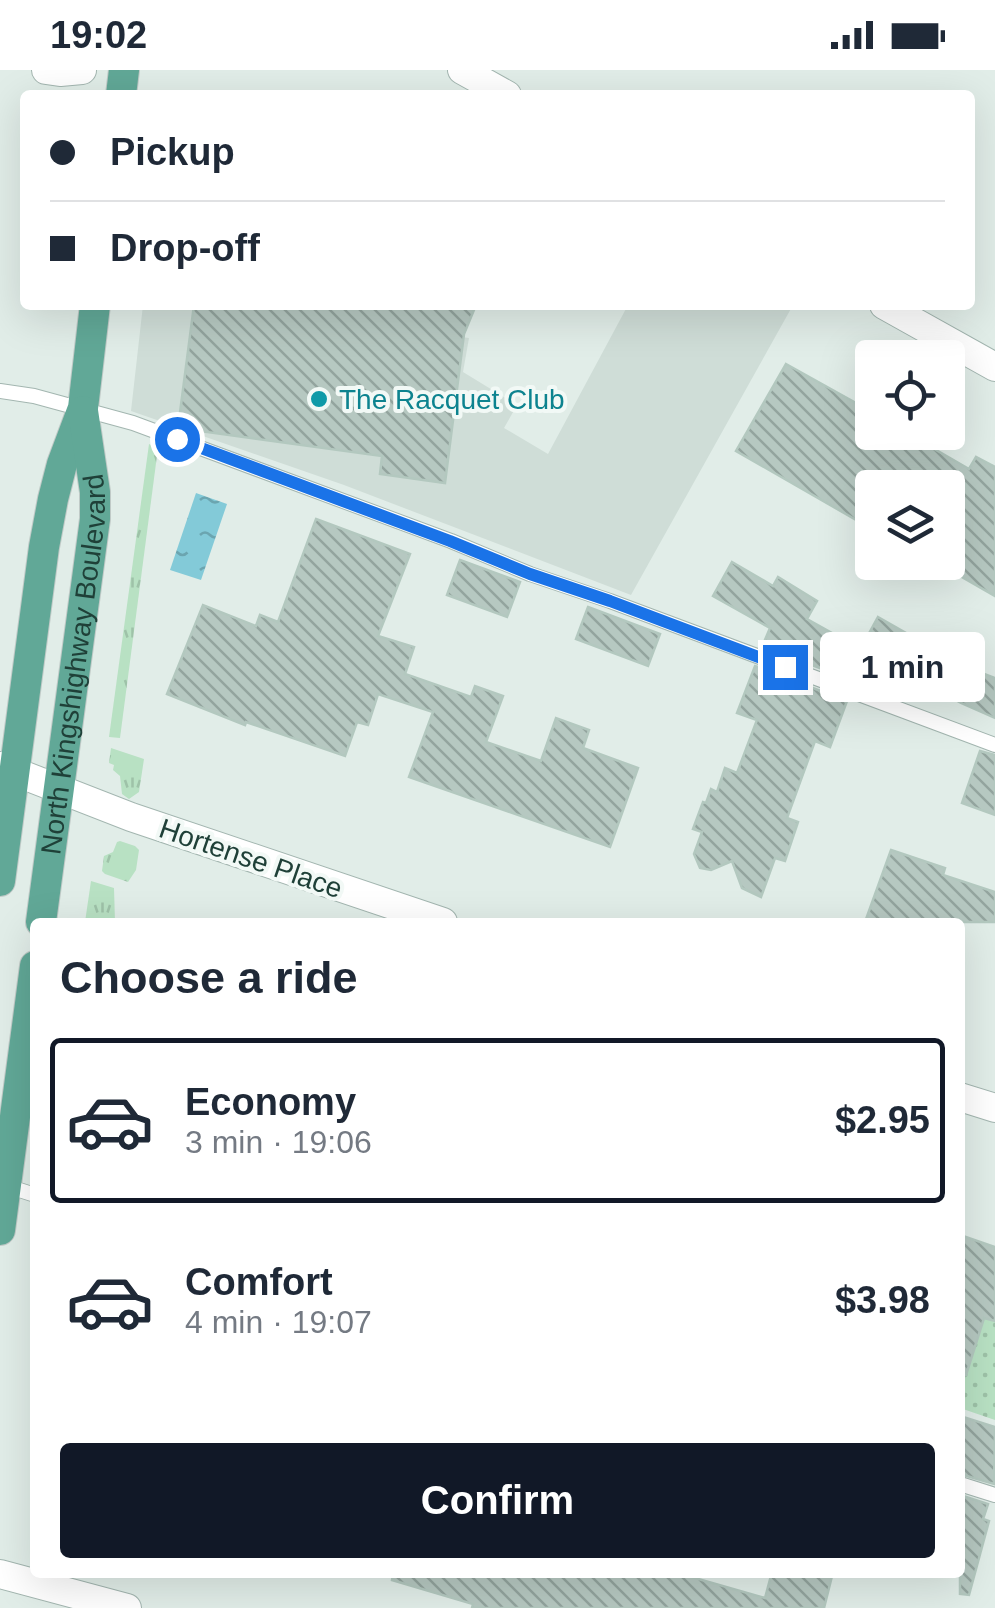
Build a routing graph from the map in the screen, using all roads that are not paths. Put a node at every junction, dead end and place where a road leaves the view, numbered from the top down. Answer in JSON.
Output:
{"nodes":[{"id":1,"x":46,"y":70,"type":"edge"},
{"id":2,"x":82,"y":70,"type":"edge"},
{"id":3,"x":462,"y":70,"type":"edge"},
{"id":4,"x":498,"y":90,"type":"edge"},
{"id":5,"x":95,"y":310,"type":"edge"},
{"id":6,"x":893,"y":310,"type":"edge"},
{"id":7,"x":995,"y":367,"type":"edge"},
{"id":8,"x":0,"y":392,"type":"edge"},
{"id":9,"x":83,"y":408,"type":"junction"},
{"id":10,"x":995,"y":745,"type":"edge"},
{"id":11,"x":7,"y":769,"type":"edge"},
{"id":12,"x":60,"y":790,"type":"junction"},
{"id":13,"x":0,"y":881,"type":"edge"},
{"id":14,"x":42,"y":918,"type":"edge"},
{"id":15,"x":431,"y":918,"type":"edge"},
{"id":16,"x":30,"y":1046,"type":"edge"},
{"id":17,"x":965,"y":1098,"type":"edge"},
{"id":18,"x":995,"y":1108,"type":"edge"},
{"id":19,"x":21,"y":1190,"type":"edge"},
{"id":20,"x":0,"y":1230,"type":"edge"},
{"id":21,"x":965,"y":1486,"type":"edge"},
{"id":22,"x":995,"y":1495,"type":"edge"},
{"id":23,"x":0,"y":1574,"type":"edge"},
{"id":24,"x":127,"y":1608,"type":"edge"}],
"edges":[{"from":1,"to":2,"type":"street"},
{"from":3,"to":4,"type":"street"},
{"from":5,"to":9,"type":"main road","name":"North Kingshighway Boulevard"},
{"from":6,"to":7,"type":"street"},
{"from":8,"to":9,"type":"lane"},
{"from":9,"to":10,"type":"lane"},
{"from":9,"to":11,"type":"main road","name":"North Kingshighway Boulevard"},
{"from":9,"to":12,"type":"main road","name":"North Kingshighway Boulevard"},
{"from":11,"to":12,"type":"street","name":"Hortense Place"},
{"from":11,"to":13,"type":"main road","name":"North Kingshighway Boulevard"},
{"from":12,"to":14,"type":"main road","name":"North Kingshighway Boulevard"},
{"from":12,"to":15,"type":"street","name":"Hortense Place"},
{"from":16,"to":19,"type":"main road"},
{"from":17,"to":18,"type":"street"},
{"from":19,"to":20,"type":"main road"},
{"from":21,"to":22,"type":"lane"},
{"from":23,"to":24,"type":"street"}]}
